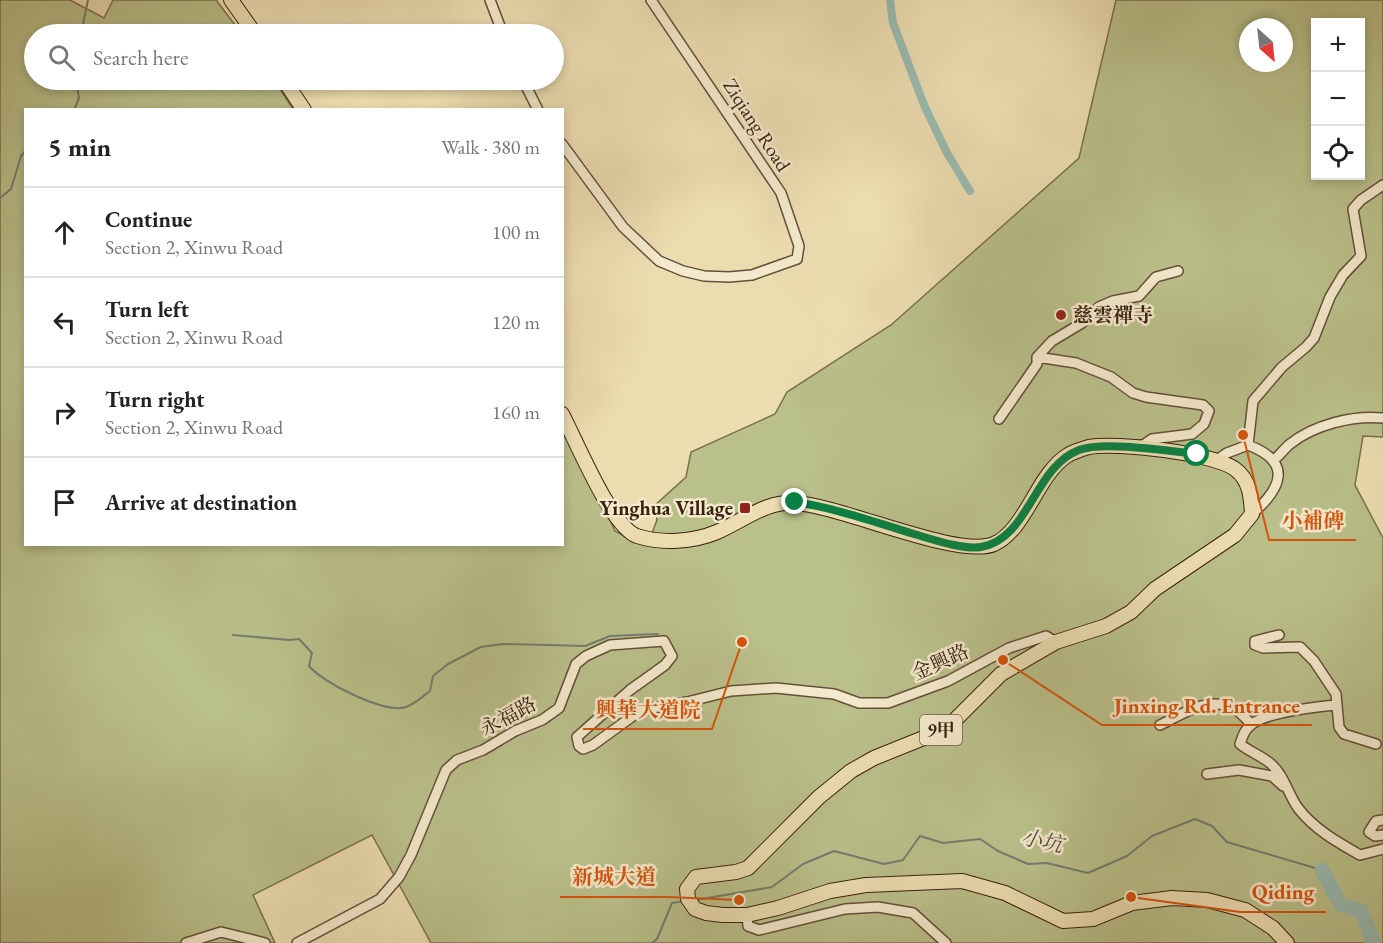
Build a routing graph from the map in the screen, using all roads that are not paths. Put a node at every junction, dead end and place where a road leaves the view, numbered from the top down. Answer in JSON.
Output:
{"nodes":[{"id":1,"x":231,"y":0,"type":"edge"},
{"id":2,"x":490,"y":0,"type":"edge"},
{"id":3,"x":651,"y":0,"type":"edge"},
{"id":4,"x":248,"y":24,"type":"edge"},
{"id":5,"x":499,"y":24,"type":"edge"},
{"id":6,"x":291,"y":90,"type":"edge"},
{"id":7,"x":528,"y":90,"type":"edge"},
{"id":8,"x":303,"y":108,"type":"edge"},
{"id":9,"x":537,"y":108,"type":"edge"},
{"id":10,"x":564,"y":147,"type":"edge"},
{"id":11,"x":1383,"y":185,"type":"edge"},
{"id":12,"x":1178,"y":271,"type":"dead end"},
{"id":13,"x":1036,"y":357,"type":"junction"},
{"id":14,"x":564,"y":418,"type":"edge"},
{"id":15,"x":1383,"y":418,"type":"edge"},
{"id":16,"x":999,"y":419,"type":"dead end"},
{"id":17,"x":1248,"y":445,"type":"junction"},
{"id":18,"x":1139,"y":448,"type":"junction"},
{"id":19,"x":1217,"y":460,"type":"junction"},
{"id":20,"x":1274,"y":461,"type":"junction"},
{"id":21,"x":1252,"y":514,"type":"junction"},
{"id":22,"x":1279,"y":635,"type":"dead end"},
{"id":23,"x":1056,"y":642,"type":"junction"},
{"id":24,"x":834,"y":694,"type":"joint"},
{"id":25,"x":1336,"y":705,"type":"junction"},
{"id":26,"x":1251,"y":724,"type":"junction"},
{"id":27,"x":1160,"y":725,"type":"dead end"},
{"id":28,"x":1376,"y":744,"type":"dead end"},
{"id":29,"x":1207,"y":774,"type":"dead end"},
{"id":30,"x":1287,"y":789,"type":"junction"},
{"id":31,"x":1383,"y":820,"type":"edge"},
{"id":32,"x":1383,"y":835,"type":"edge"},
{"id":33,"x":1383,"y":849,"type":"edge"},
{"id":34,"x":747,"y":915,"type":"junction"},
{"id":35,"x":186,"y":943,"type":"edge"},
{"id":36,"x":265,"y":943,"type":"edge"},
{"id":37,"x":297,"y":943,"type":"edge"},
{"id":38,"x":946,"y":943,"type":"edge"},
{"id":39,"x":1287,"y":943,"type":"edge"}],
"edges":[{"from":1,"to":4,"type":"main road"},
{"from":2,"to":5,"type":"street"},
{"from":3,"to":10,"type":"street","name":"Ziqiang Road"},
{"from":6,"to":8,"type":"main road"},
{"from":7,"to":9,"type":"street"},
{"from":11,"to":17,"type":"street"},
{"from":12,"to":13,"type":"street"},
{"from":13,"to":16,"type":"street"},
{"from":13,"to":18,"type":"street"},
{"from":14,"to":18,"type":"main road"},
{"from":15,"to":20,"type":"street"},
{"from":17,"to":19,"type":"street"},
{"from":17,"to":20,"type":"street"},
{"from":18,"to":19,"type":"main road"},
{"from":19,"to":21,"type":"main road"},
{"from":20,"to":21,"type":"street"},
{"from":21,"to":23,"type":"main road","number":"9甲"},
{"from":22,"to":25,"type":"street"},
{"from":23,"to":24,"type":"street","name":"金興路"},
{"from":23,"to":34,"type":"main road","number":"9甲"},
{"from":24,"to":37,"type":"street","name":"永福路"},
{"from":25,"to":26,"type":"street"},
{"from":25,"to":28,"type":"street"},
{"from":26,"to":27,"type":"street"},
{"from":26,"to":30,"type":"street"},
{"from":29,"to":30,"type":"street"},
{"from":30,"to":33,"type":"street"},
{"from":31,"to":32,"type":"street"},
{"from":34,"to":38,"type":"street"},
{"from":34,"to":39,"type":"main road","number":"9甲"},
{"from":35,"to":36,"type":"street"}]}
